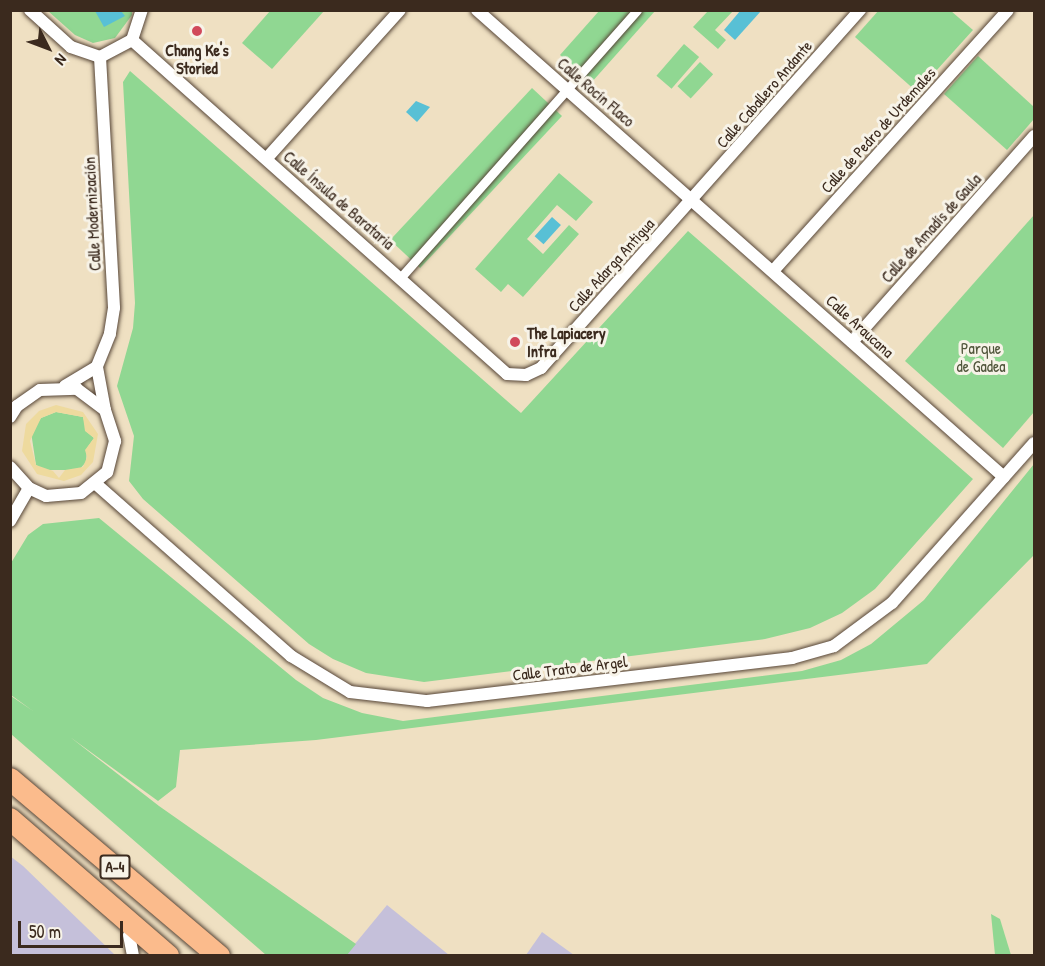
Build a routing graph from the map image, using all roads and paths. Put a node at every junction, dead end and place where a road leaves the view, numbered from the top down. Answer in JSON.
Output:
{"nodes":[{"id":1,"x":30,"y":10,"type":"edge"},
{"id":2,"x":400,"y":10,"type":"edge"},
{"id":3,"x":477,"y":10,"type":"edge"},
{"id":4,"x":637,"y":10,"type":"edge"},
{"id":5,"x":860,"y":10,"type":"edge"},
{"id":6,"x":1008,"y":10,"type":"edge"},
{"id":7,"x":143,"y":11,"type":"edge"},
{"id":8,"x":132,"y":40,"type":"junction"},
{"id":9,"x":100,"y":57,"type":"junction"},
{"id":10,"x":567,"y":89,"type":"junction"},
{"id":11,"x":1035,"y":136,"type":"edge"},
{"id":12,"x":267,"y":158,"type":"junction"},
{"id":13,"x":693,"y":199,"type":"junction"},
{"id":14,"x":773,"y":271,"type":"junction"},
{"id":15,"x":401,"y":277,"type":"junction"},
{"id":16,"x":852,"y":342,"type":"junction"},
{"id":17,"x":97,"y":367,"type":"junction"},
{"id":18,"x":526,"y":375,"type":"joint"},
{"id":19,"x":65,"y":386,"type":"junction"},
{"id":20,"x":10,"y":396,"type":"edge"},
{"id":21,"x":28,"y":396,"type":"junction"},
{"id":22,"x":105,"y":410,"type":"junction"},
{"id":23,"x":10,"y":417,"type":"edge"},
{"id":24,"x":1035,"y":443,"type":"edge"},
{"id":25,"x":10,"y":467,"type":"edge"},
{"id":26,"x":1004,"y":477,"type":"junction"},
{"id":27,"x":96,"y":484,"type":"junction"},
{"id":28,"x":29,"y":488,"type":"junction"},
{"id":29,"x":10,"y":521,"type":"edge"},
{"id":30,"x":10,"y":779,"type":"edge"},
{"id":31,"x":10,"y":820,"type":"edge"},
{"id":32,"x":131,"y":945,"type":"edge"},
{"id":33,"x":149,"y":956,"type":"edge"},
{"id":34,"x":168,"y":956,"type":"edge"},
{"id":35,"x":219,"y":956,"type":"edge"}],
"edges":[{"from":1,"to":9,"type":"street"},
{"from":2,"to":12,"type":"street"},
{"from":3,"to":10,"type":"street","name":"Calle Rocín Flaco"},
{"from":4,"to":10,"type":"street"},
{"from":5,"to":13,"type":"street","name":"Calle Caballero Andante"},
{"from":6,"to":14,"type":"street","name":"Calle de Pedro de Urdemales"},
{"from":7,"to":8,"type":"street"},
{"from":8,"to":9,"type":"street"},
{"from":8,"to":12,"type":"street","name":"Calle Ínsula de Barataria"},
{"from":9,"to":17,"type":"street","name":"Calle Modernización"},
{"from":10,"to":13,"type":"street","name":"Calle Rocín Flaco"},
{"from":10,"to":15,"type":"street"},
{"from":11,"to":16,"type":"street","name":"Calle de Amadís de Gaula"},
{"from":12,"to":15,"type":"street","name":"Calle Ínsula de Barataria"},
{"from":13,"to":14,"type":"street","name":"Calle Araucana"},
{"from":13,"to":18,"type":"street","name":"Calle Adarga Antigua"},
{"from":14,"to":16,"type":"street","name":"Calle Araucana"},
{"from":15,"to":18,"type":"street","name":"Calle Ínsula de Barataria"},
{"from":16,"to":26,"type":"street","name":"Calle Araucana"},
{"from":17,"to":19,"type":"street"},
{"from":17,"to":22,"type":"street"},
{"from":19,"to":21,"type":"street"},
{"from":19,"to":22,"type":"street"},
{"from":20,"to":21,"type":"street"},
{"from":21,"to":23,"type":"street"},
{"from":22,"to":27,"type":"street"},
{"from":24,"to":26,"type":"street","name":"Calle Trato de Argel"},
{"from":25,"to":28,"type":"street"},
{"from":26,"to":27,"type":"street","name":"Calle Trato de Argel"},
{"from":27,"to":28,"type":"street"},
{"from":28,"to":29,"type":"street"},
{"from":30,"to":35,"type":"highway","number":"A-4"},
{"from":31,"to":32,"type":"highway","number":"A-4"},
{"from":31,"to":34,"type":"highway"},
{"from":32,"to":33,"type":"highway","number":"A-4"}]}
